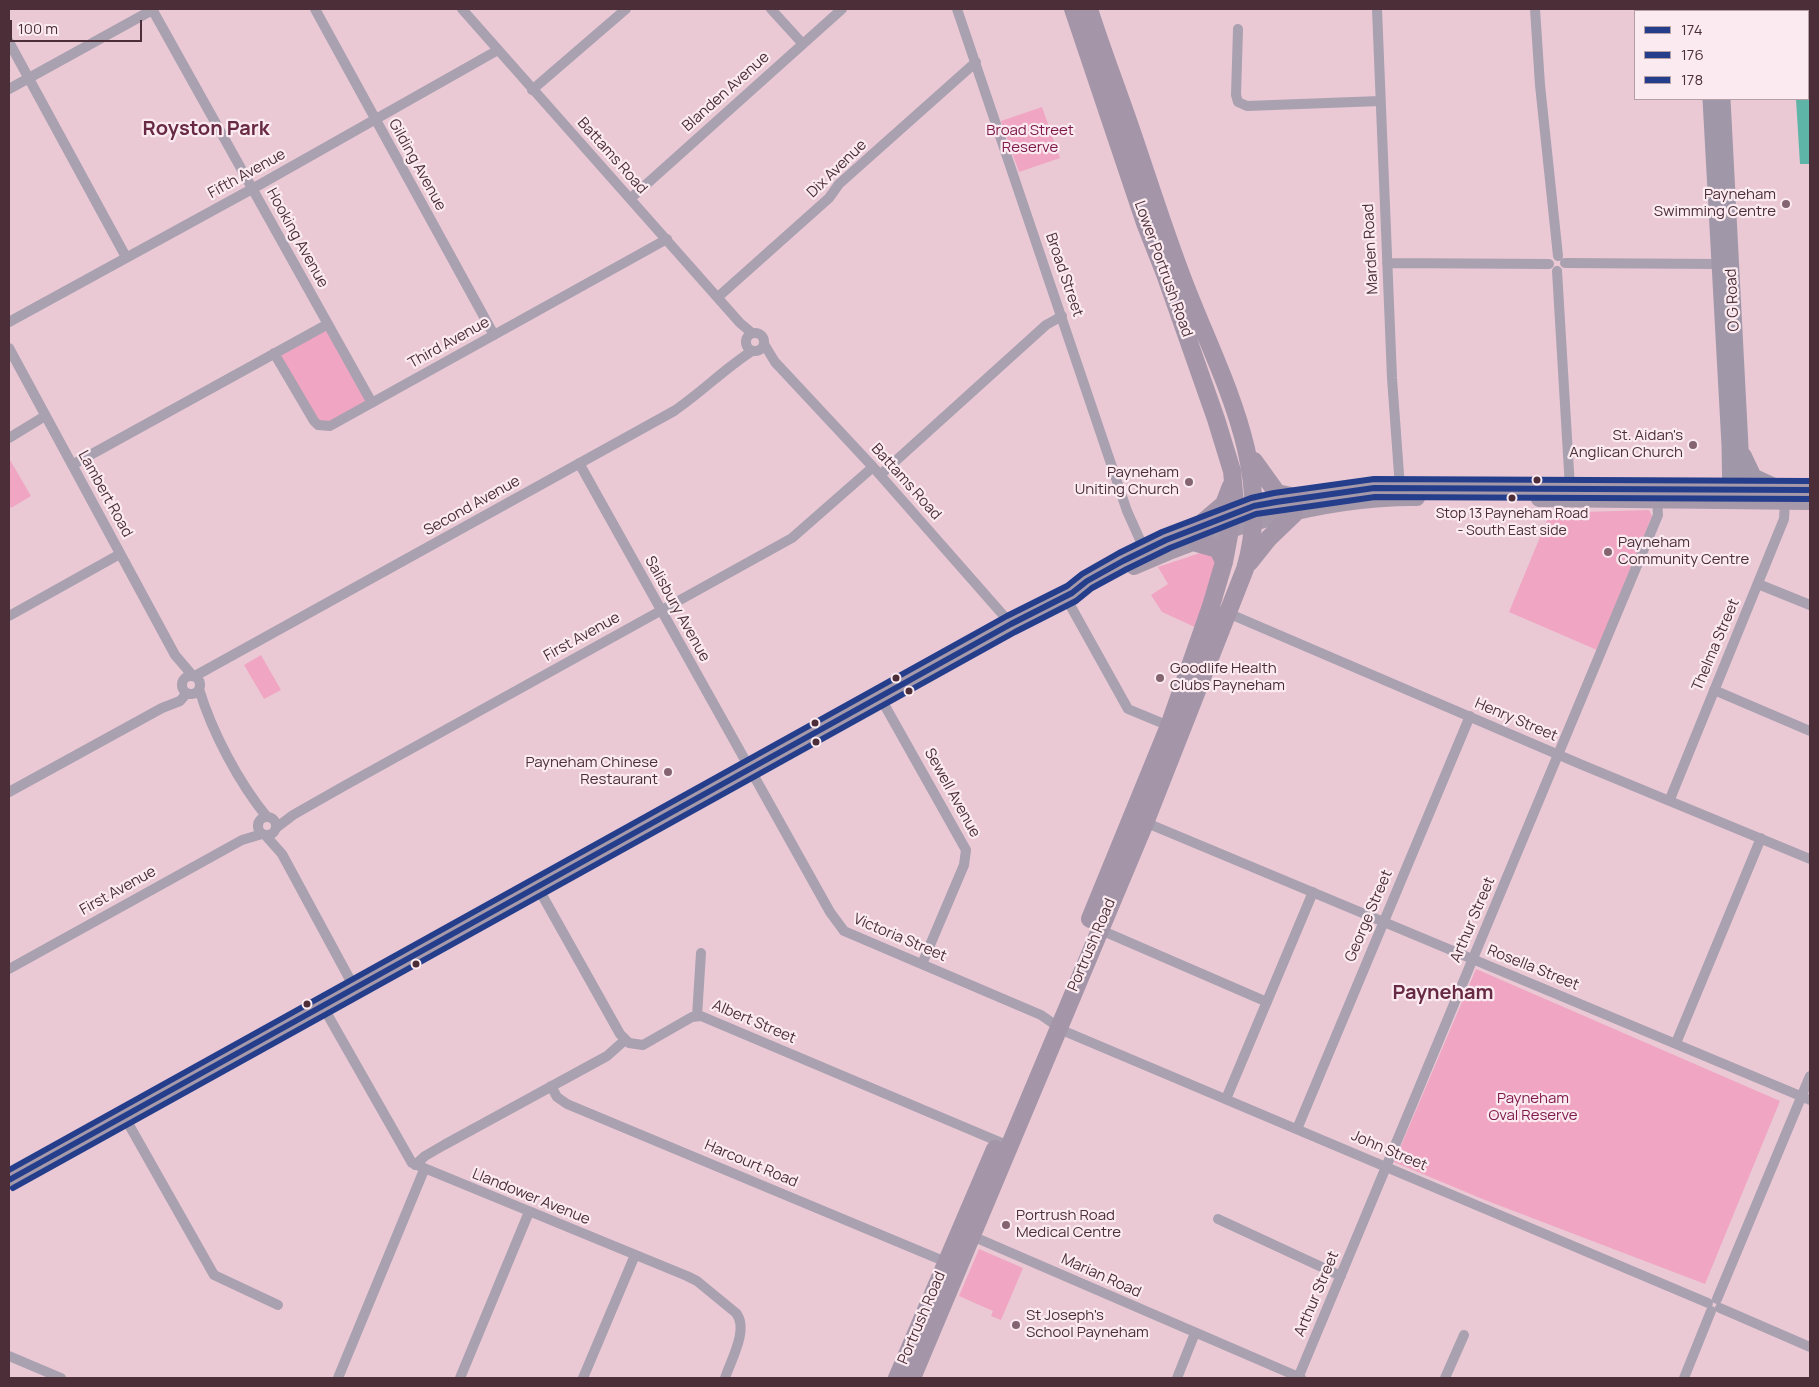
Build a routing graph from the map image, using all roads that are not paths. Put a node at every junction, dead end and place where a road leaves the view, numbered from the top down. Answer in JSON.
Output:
{"nodes":[{"id":1,"x":152,"y":9,"type":"edge"},
{"id":2,"x":315,"y":9,"type":"edge"},
{"id":3,"x":462,"y":9,"type":"edge"},
{"id":4,"x":626,"y":9,"type":"edge"},
{"id":5,"x":771,"y":9,"type":"edge"},
{"id":6,"x":842,"y":9,"type":"edge"},
{"id":7,"x":957,"y":9,"type":"edge"},
{"id":8,"x":1073,"y":9,"type":"edge"},
{"id":9,"x":1089,"y":9,"type":"edge"},
{"id":10,"x":1376,"y":9,"type":"edge"},
{"id":11,"x":1535,"y":9,"type":"edge"},
{"id":12,"x":1238,"y":28,"type":"dead end"},
{"id":13,"x":9,"y":42,"type":"edge"},
{"id":14,"x":802,"y":43,"type":"junction"},
{"id":15,"x":498,"y":50,"type":"junction"},
{"id":16,"x":976,"y":62,"type":"junction"},
{"id":17,"x":29,"y":78,"type":"junction"},
{"id":18,"x":9,"y":89,"type":"edge"},
{"id":19,"x":532,"y":90,"type":"junction"},
{"id":20,"x":1710,"y":100,"type":"edge"},
{"id":21,"x":1723,"y":100,"type":"edge"},
{"id":22,"x":1380,"y":101,"type":"junction"},
{"id":23,"x":375,"y":120,"type":"junction"},
{"id":24,"x":252,"y":189,"type":"junction"},
{"id":25,"x":631,"y":198,"type":"junction"},
{"id":26,"x":1145,"y":223,"type":"junction"},
{"id":27,"x":667,"y":239,"type":"junction"},
{"id":28,"x":1170,"y":244,"type":"junction"},
{"id":29,"x":126,"y":257,"type":"junction"},
{"id":30,"x":1561,"y":260,"type":"junction"},
{"id":31,"x":1388,"y":263,"type":"junction"},
{"id":32,"x":1725,"y":264,"type":"junction"},
{"id":33,"x":1553,"y":268,"type":"junction"},
{"id":34,"x":1165,"y":274,"type":"junction"},
{"id":35,"x":718,"y":297,"type":"junction"},
{"id":36,"x":1062,"y":316,"type":"junction"},
{"id":37,"x":9,"y":322,"type":"edge"},
{"id":38,"x":328,"y":324,"type":"junction"},
{"id":39,"x":494,"y":335,"type":"junction"},
{"id":40,"x":750,"y":343,"type":"junction"},
{"id":41,"x":764,"y":344,"type":"junction"},
{"id":42,"x":9,"y":348,"type":"edge"},
{"id":43,"x":274,"y":353,"type":"junction"},
{"id":44,"x":775,"y":362,"type":"junction"},
{"id":45,"x":372,"y":403,"type":"junction"},
{"id":46,"x":45,"y":416,"type":"junction"},
{"id":47,"x":9,"y":438,"type":"edge"},
{"id":48,"x":1244,"y":443,"type":"junction"},
{"id":49,"x":1741,"y":447,"type":"junction"},
{"id":50,"x":579,"y":463,"type":"junction"},
{"id":51,"x":72,"y":465,"type":"junction"},
{"id":52,"x":873,"y":467,"type":"junction"},
{"id":53,"x":880,"y":475,"type":"junction"},
{"id":54,"x":1233,"y":480,"type":"junction"},
{"id":55,"x":1400,"y":488,"type":"junction"},
{"id":56,"x":1570,"y":488,"type":"junction"},
{"id":57,"x":1810,"y":490,"type":"edge"},
{"id":58,"x":1736,"y":495,"type":"junction"},
{"id":59,"x":1784,"y":496,"type":"junction"},
{"id":60,"x":1657,"y":500,"type":"junction"},
{"id":61,"x":1810,"y":502,"type":"edge"},
{"id":62,"x":1297,"y":506,"type":"junction"},
{"id":63,"x":1233,"y":514,"type":"junction"},
{"id":64,"x":1253,"y":515,"type":"junction"},
{"id":65,"x":1230,"y":532,"type":"junction"},
{"id":66,"x":1197,"y":535,"type":"junction"},
{"id":67,"x":1145,"y":550,"type":"junction"},
{"id":68,"x":120,"y":554,"type":"junction"},
{"id":69,"x":1224,"y":562,"type":"junction"},
{"id":70,"x":1245,"y":569,"type":"junction"},
{"id":71,"x":1758,"y":584,"type":"junction"},
{"id":72,"x":1068,"y":594,"type":"junction"},
{"id":73,"x":1810,"y":605,"type":"edge"},
{"id":74,"x":1219,"y":610,"type":"junction"},
{"id":75,"x":661,"y":611,"type":"junction"},
{"id":76,"x":9,"y":616,"type":"edge"},
{"id":77,"x":1011,"y":624,"type":"junction"},
{"id":78,"x":175,"y":655,"type":"junction"},
{"id":79,"x":197,"y":681,"type":"junction"},
{"id":80,"x":185,"y":688,"type":"junction"},
{"id":81,"x":1714,"y":690,"type":"junction"},
{"id":82,"x":880,"y":697,"type":"junction"},
{"id":83,"x":207,"y":715,"type":"junction"},
{"id":84,"x":1470,"y":716,"type":"junction"},
{"id":85,"x":1169,"y":726,"type":"junction"},
{"id":86,"x":1810,"y":731,"type":"edge"},
{"id":87,"x":1558,"y":754,"type":"junction"},
{"id":88,"x":749,"y":770,"type":"junction"},
{"id":89,"x":9,"y":792,"type":"edge"},
{"id":90,"x":1670,"y":799,"type":"junction"},
{"id":91,"x":1139,"y":820,"type":"junction"},
{"id":92,"x":267,"y":826,"type":"junction"},
{"id":93,"x":1761,"y":838,"type":"junction"},
{"id":94,"x":1810,"y":859,"type":"edge"},
{"id":95,"x":537,"y":886,"type":"junction"},
{"id":96,"x":1313,"y":892,"type":"junction"},
{"id":97,"x":1382,"y":922,"type":"junction"},
{"id":98,"x":1094,"y":926,"type":"junction"},
{"id":99,"x":700,"y":953,"type":"dead end"},
{"id":100,"x":1472,"y":960,"type":"junction"},
{"id":101,"x":922,"y":964,"type":"junction"},
{"id":102,"x":9,"y":969,"type":"edge"},
{"id":103,"x":354,"y":987,"type":"junction"},
{"id":104,"x":1267,"y":1002,"type":"junction"},
{"id":105,"x":322,"y":1006,"type":"junction"},
{"id":106,"x":698,"y":1016,"type":"junction"},
{"id":107,"x":1053,"y":1023,"type":"junction"},
{"id":108,"x":625,"y":1040,"type":"junction"},
{"id":109,"x":1676,"y":1043,"type":"junction"},
{"id":110,"x":1810,"y":1076,"type":"edge"},
{"id":111,"x":551,"y":1086,"type":"junction"},
{"id":112,"x":1806,"y":1098,"type":"edge"},
{"id":113,"x":1226,"y":1099,"type":"junction"},
{"id":114,"x":124,"y":1116,"type":"junction"},
{"id":115,"x":1297,"y":1129,"type":"junction"},
{"id":116,"x":1004,"y":1143,"type":"junction"},
{"id":117,"x":1387,"y":1166,"type":"junction"},
{"id":118,"x":420,"y":1168,"type":"junction"},
{"id":119,"x":9,"y":1180,"type":"edge"},
{"id":120,"x":529,"y":1212,"type":"junction"},
{"id":121,"x":1218,"y":1219,"type":"dead end"},
{"id":122,"x":972,"y":1236,"type":"junction"},
{"id":123,"x":635,"y":1255,"type":"junction"},
{"id":124,"x":946,"y":1262,"type":"junction"},
{"id":125,"x":1341,"y":1276,"type":"junction"},
{"id":126,"x":278,"y":1305,"type":"dead end"},
{"id":127,"x":1714,"y":1305,"type":"junction"},
{"id":128,"x":1195,"y":1334,"type":"junction"},
{"id":129,"x":1464,"y":1335,"type":"dead end"},
{"id":130,"x":1810,"y":1348,"type":"edge"},
{"id":131,"x":9,"y":1356,"type":"edge"},
{"id":132,"x":61,"y":1378,"type":"edge"},
{"id":133,"x":338,"y":1378,"type":"edge"},
{"id":134,"x":460,"y":1378,"type":"edge"},
{"id":135,"x":583,"y":1378,"type":"edge"},
{"id":136,"x":725,"y":1378,"type":"edge"},
{"id":137,"x":897,"y":1378,"type":"edge"},
{"id":138,"x":912,"y":1378,"type":"edge"},
{"id":139,"x":1177,"y":1378,"type":"edge"},
{"id":140,"x":1299,"y":1378,"type":"edge"},
{"id":141,"x":1445,"y":1378,"type":"edge"},
{"id":142,"x":1684,"y":1378,"type":"edge"}],
"edges":[{"from":1,"to":17,"type":"street"},
{"from":1,"to":24,"type":"street","name":"Hooking Avenue"},
{"from":2,"to":23,"type":"street","name":"Gilding Avenue"},
{"from":3,"to":15,"type":"street","name":"Battams Road"},
{"from":4,"to":19,"type":"street"},
{"from":5,"to":14,"type":"street"},
{"from":6,"to":14,"type":"street","name":"Blanden Avenue"},
{"from":7,"to":16,"type":"street","name":"Broad Street"},
{"from":8,"to":26,"type":"highway","name":"Lower Portrush Road"},
{"from":9,"to":28,"type":"highway","name":"Lower Portrush Road"},
{"from":10,"to":22,"type":"street","name":"Marden Road"},
{"from":11,"to":30,"type":"street"},
{"from":12,"to":22,"type":"street"},
{"from":13,"to":17,"type":"street"},
{"from":14,"to":25,"type":"street","name":"Blanden Avenue"},
{"from":15,"to":19,"type":"street","name":"Battams Road"},
{"from":15,"to":23,"type":"street","name":"Fifth Avenue"},
{"from":16,"to":35,"type":"street","name":"Dix Avenue"},
{"from":16,"to":36,"type":"street","name":"Broad Street"},
{"from":17,"to":18,"type":"street"},
{"from":17,"to":29,"type":"street"},
{"from":19,"to":25,"type":"street","name":"Battams Road"},
{"from":20,"to":32,"type":"main road","name":"O G Road"},
{"from":21,"to":32,"type":"main road","name":"O G Road"},
{"from":22,"to":31,"type":"street","name":"Marden Road"},
{"from":23,"to":24,"type":"street","name":"Fifth Avenue"},
{"from":23,"to":39,"type":"street","name":"Gilding Avenue"},
{"from":24,"to":29,"type":"street","name":"Fifth Avenue"},
{"from":24,"to":38,"type":"street","name":"Hooking Avenue"},
{"from":25,"to":27,"type":"street","name":"Battams Road"},
{"from":26,"to":28,"type":"highway"},
{"from":26,"to":34,"type":"highway","name":"Lower Portrush Road"},
{"from":27,"to":35,"type":"street","name":"Battams Road"},
{"from":27,"to":39,"type":"street","name":"Third Avenue"},
{"from":28,"to":34,"type":"highway"},
{"from":28,"to":48,"type":"highway","name":"Lower Portrush Road"},
{"from":29,"to":37,"type":"street","name":"Fifth Avenue"},
{"from":30,"to":32,"type":"street"},
{"from":30,"to":33,"type":"street"},
{"from":31,"to":33,"type":"street"},
{"from":31,"to":55,"type":"street","name":"Marden Road"},
{"from":32,"to":49,"type":"main road","name":"O G Road"},
{"from":32,"to":58,"type":"main road","name":"O G Road"},
{"from":33,"to":56,"type":"street"},
{"from":34,"to":54,"type":"highway","name":"Lower Portrush Road"},
{"from":35,"to":40,"type":"street","name":"Battams Road"},
{"from":36,"to":53,"type":"street"},
{"from":36,"to":67,"type":"street","name":"Broad Street"},
{"from":38,"to":43,"type":"street"},
{"from":38,"to":45,"type":"street","name":"Hooking Avenue"},
{"from":39,"to":45,"type":"street","name":"Third Avenue"},
{"from":40,"to":41,"type":"street","name":"Second Avenue"},
{"from":40,"to":41,"type":"street","name":"Battams Road"},
{"from":40,"to":44,"type":"street","name":"Battams Road"},
{"from":40,"to":50,"type":"street","name":"Second Avenue"},
{"from":41,"to":44,"type":"street","name":"Battams Road"},
{"from":42,"to":46,"type":"street","name":"Lambert Road"},
{"from":43,"to":45,"type":"street","name":"Third Avenue"},
{"from":43,"to":51,"type":"street"},
{"from":44,"to":52,"type":"street","name":"Battams Road"},
{"from":46,"to":47,"type":"street"},
{"from":46,"to":51,"type":"street","name":"Lambert Road"},
{"from":48,"to":62,"type":"highway"},
{"from":48,"to":64,"type":"highway","name":"Lower Portrush Road"},
{"from":49,"to":58,"type":"main road","name":"O G Road"},
{"from":49,"to":59,"type":"main road"},
{"from":50,"to":75,"type":"street","name":"Salisbury Avenue"},
{"from":50,"to":79,"type":"street","name":"Second Avenue"},
{"from":51,"to":68,"type":"street","name":"Lambert Road"},
{"from":52,"to":53,"type":"street","name":"Battams Road"},
{"from":52,"to":75,"type":"street","name":"First Avenue"},
{"from":53,"to":77,"type":"street","name":"Battams Road"},
{"from":54,"to":63,"type":"highway","name":"Lower Portrush Road"},
{"from":54,"to":66,"type":"highway"},
{"from":55,"to":56,"type":"main road"},
{"from":55,"to":62,"type":"main road"},
{"from":56,"to":58,"type":"main road"},
{"from":57,"to":59,"type":"main road"},
{"from":58,"to":59,"type":"main road"},
{"from":58,"to":60,"type":"main road"},
{"from":59,"to":61,"type":"main road"},
{"from":59,"to":71,"type":"street","name":"Thelma Street"},
{"from":60,"to":62,"type":"main road"},
{"from":60,"to":87,"type":"street","name":"Arthur Street"},
{"from":62,"to":64,"type":"main road"},
{"from":62,"to":70,"type":"highway"},
{"from":63,"to":64,"type":"main road"},
{"from":63,"to":65,"type":"highway","name":"Lower Portrush Road"},
{"from":63,"to":66,"type":"main road"},
{"from":64,"to":65,"type":"main road"},
{"from":64,"to":70,"type":"highway","name":"Portrush Road"},
{"from":65,"to":66,"type":"main road"},
{"from":65,"to":69,"type":"highway","name":"Portrush Road"},
{"from":66,"to":67,"type":"main road"},
{"from":66,"to":69,"type":"highway"},
{"from":66,"to":72,"type":"main road"},
{"from":67,"to":72,"type":"main road"},
{"from":68,"to":76,"type":"street"},
{"from":68,"to":78,"type":"street","name":"Lambert Road"},
{"from":69,"to":74,"type":"highway","name":"Portrush Road"},
{"from":70,"to":74,"type":"highway","name":"Portrush Road"},
{"from":71,"to":73,"type":"street"},
{"from":71,"to":81,"type":"street","name":"Thelma Street"},
{"from":72,"to":77,"type":"main road"},
{"from":72,"to":85,"type":"street"},
{"from":74,"to":84,"type":"street","name":"Henry Street"},
{"from":74,"to":85,"type":"highway","name":"Portrush Road"},
{"from":74,"to":91,"type":"highway","name":"Portrush Road"},
{"from":75,"to":88,"type":"street","name":"Salisbury Avenue"},
{"from":75,"to":92,"type":"street","name":"First Avenue"},
{"from":77,"to":82,"type":"main road"},
{"from":78,"to":79,"type":"street","name":"Lambert Road"},
{"from":78,"to":80,"type":"street","name":"Lambert Road"},
{"from":79,"to":80,"type":"street"},
{"from":79,"to":80,"type":"street"},
{"from":79,"to":83,"type":"street","name":"Lambert Road"},
{"from":80,"to":83,"type":"street","name":"Lambert Road"},
{"from":80,"to":89,"type":"street"},
{"from":81,"to":86,"type":"street"},
{"from":81,"to":90,"type":"street","name":"Thelma Street"},
{"from":82,"to":88,"type":"main road"},
{"from":82,"to":101,"type":"street","name":"Sewell Avenue"},
{"from":83,"to":92,"type":"street","name":"Lambert Road"},
{"from":84,"to":87,"type":"street","name":"Henry Street"},
{"from":84,"to":97,"type":"street","name":"George Street"},
{"from":85,"to":91,"type":"highway","name":"Portrush Road"},
{"from":87,"to":90,"type":"street","name":"Henry Street"},
{"from":87,"to":100,"type":"street","name":"Arthur Street"},
{"from":88,"to":95,"type":"main road"},
{"from":88,"to":101,"type":"street","name":"Victoria Street"},
{"from":90,"to":93,"type":"street","name":"Henry Street"},
{"from":91,"to":96,"type":"street","name":"Rosella Street"},
{"from":91,"to":98,"type":"highway","name":"Portrush Road"},
{"from":92,"to":102,"type":"street","name":"First Avenue"},
{"from":92,"to":103,"type":"street","name":"Lambert Road"},
{"from":93,"to":94,"type":"street","name":"Henry Street"},
{"from":93,"to":109,"type":"street"},
{"from":95,"to":103,"type":"main road"},
{"from":95,"to":108,"type":"street"},
{"from":96,"to":97,"type":"street","name":"Rosella Street"},
{"from":96,"to":104,"type":"street"},
{"from":97,"to":100,"type":"street","name":"Rosella Street"},
{"from":97,"to":115,"type":"street","name":"George Street"},
{"from":98,"to":104,"type":"street"},
{"from":98,"to":107,"type":"highway","name":"Portrush Road"},
{"from":99,"to":106,"type":"street"},
{"from":100,"to":109,"type":"street","name":"Rosella Street"},
{"from":100,"to":117,"type":"street","name":"Arthur Street"},
{"from":101,"to":107,"type":"street","name":"Victoria Street"},
{"from":103,"to":105,"type":"main road"},
{"from":104,"to":113,"type":"street"},
{"from":105,"to":114,"type":"main road"},
{"from":105,"to":118,"type":"street"},
{"from":106,"to":108,"type":"street","name":"Albert Street"},
{"from":106,"to":116,"type":"street","name":"Albert Street"},
{"from":107,"to":113,"type":"street","name":"John Street"},
{"from":107,"to":116,"type":"highway","name":"Portrush Road"},
{"from":108,"to":111,"type":"street"},
{"from":109,"to":112,"type":"street","name":"Rosella Street"},
{"from":110,"to":112,"type":"street"},
{"from":111,"to":118,"type":"street"},
{"from":111,"to":124,"type":"street","name":"Harcourt Road"},
{"from":112,"to":127,"type":"street"},
{"from":113,"to":115,"type":"street","name":"John Street"},
{"from":114,"to":119,"type":"main road"},
{"from":114,"to":126,"type":"street"},
{"from":115,"to":117,"type":"street","name":"John Street"},
{"from":116,"to":122,"type":"highway","name":"Portrush Road"},
{"from":116,"to":124,"type":"highway","name":"Portrush Road"},
{"from":117,"to":125,"type":"street","name":"Arthur Street"},
{"from":117,"to":127,"type":"street","name":"John Street"},
{"from":118,"to":120,"type":"street","name":"Llandower Avenue"},
{"from":118,"to":133,"type":"street"},
{"from":120,"to":123,"type":"street","name":"Llandower Avenue"},
{"from":120,"to":134,"type":"street"},
{"from":121,"to":125,"type":"street"},
{"from":122,"to":128,"type":"street","name":"Marian Road"},
{"from":122,"to":138,"type":"highway","name":"Portrush Road"},
{"from":123,"to":135,"type":"street"},
{"from":123,"to":136,"type":"street","name":"Llandower Avenue"},
{"from":124,"to":137,"type":"highway","name":"Portrush Road"},
{"from":125,"to":140,"type":"street","name":"Arthur Street"},
{"from":127,"to":130,"type":"street","name":"John Street"},
{"from":127,"to":142,"type":"street"},
{"from":128,"to":139,"type":"street"},
{"from":128,"to":140,"type":"street","name":"Marian Road"},
{"from":129,"to":141,"type":"street"},
{"from":131,"to":132,"type":"street"}]}
